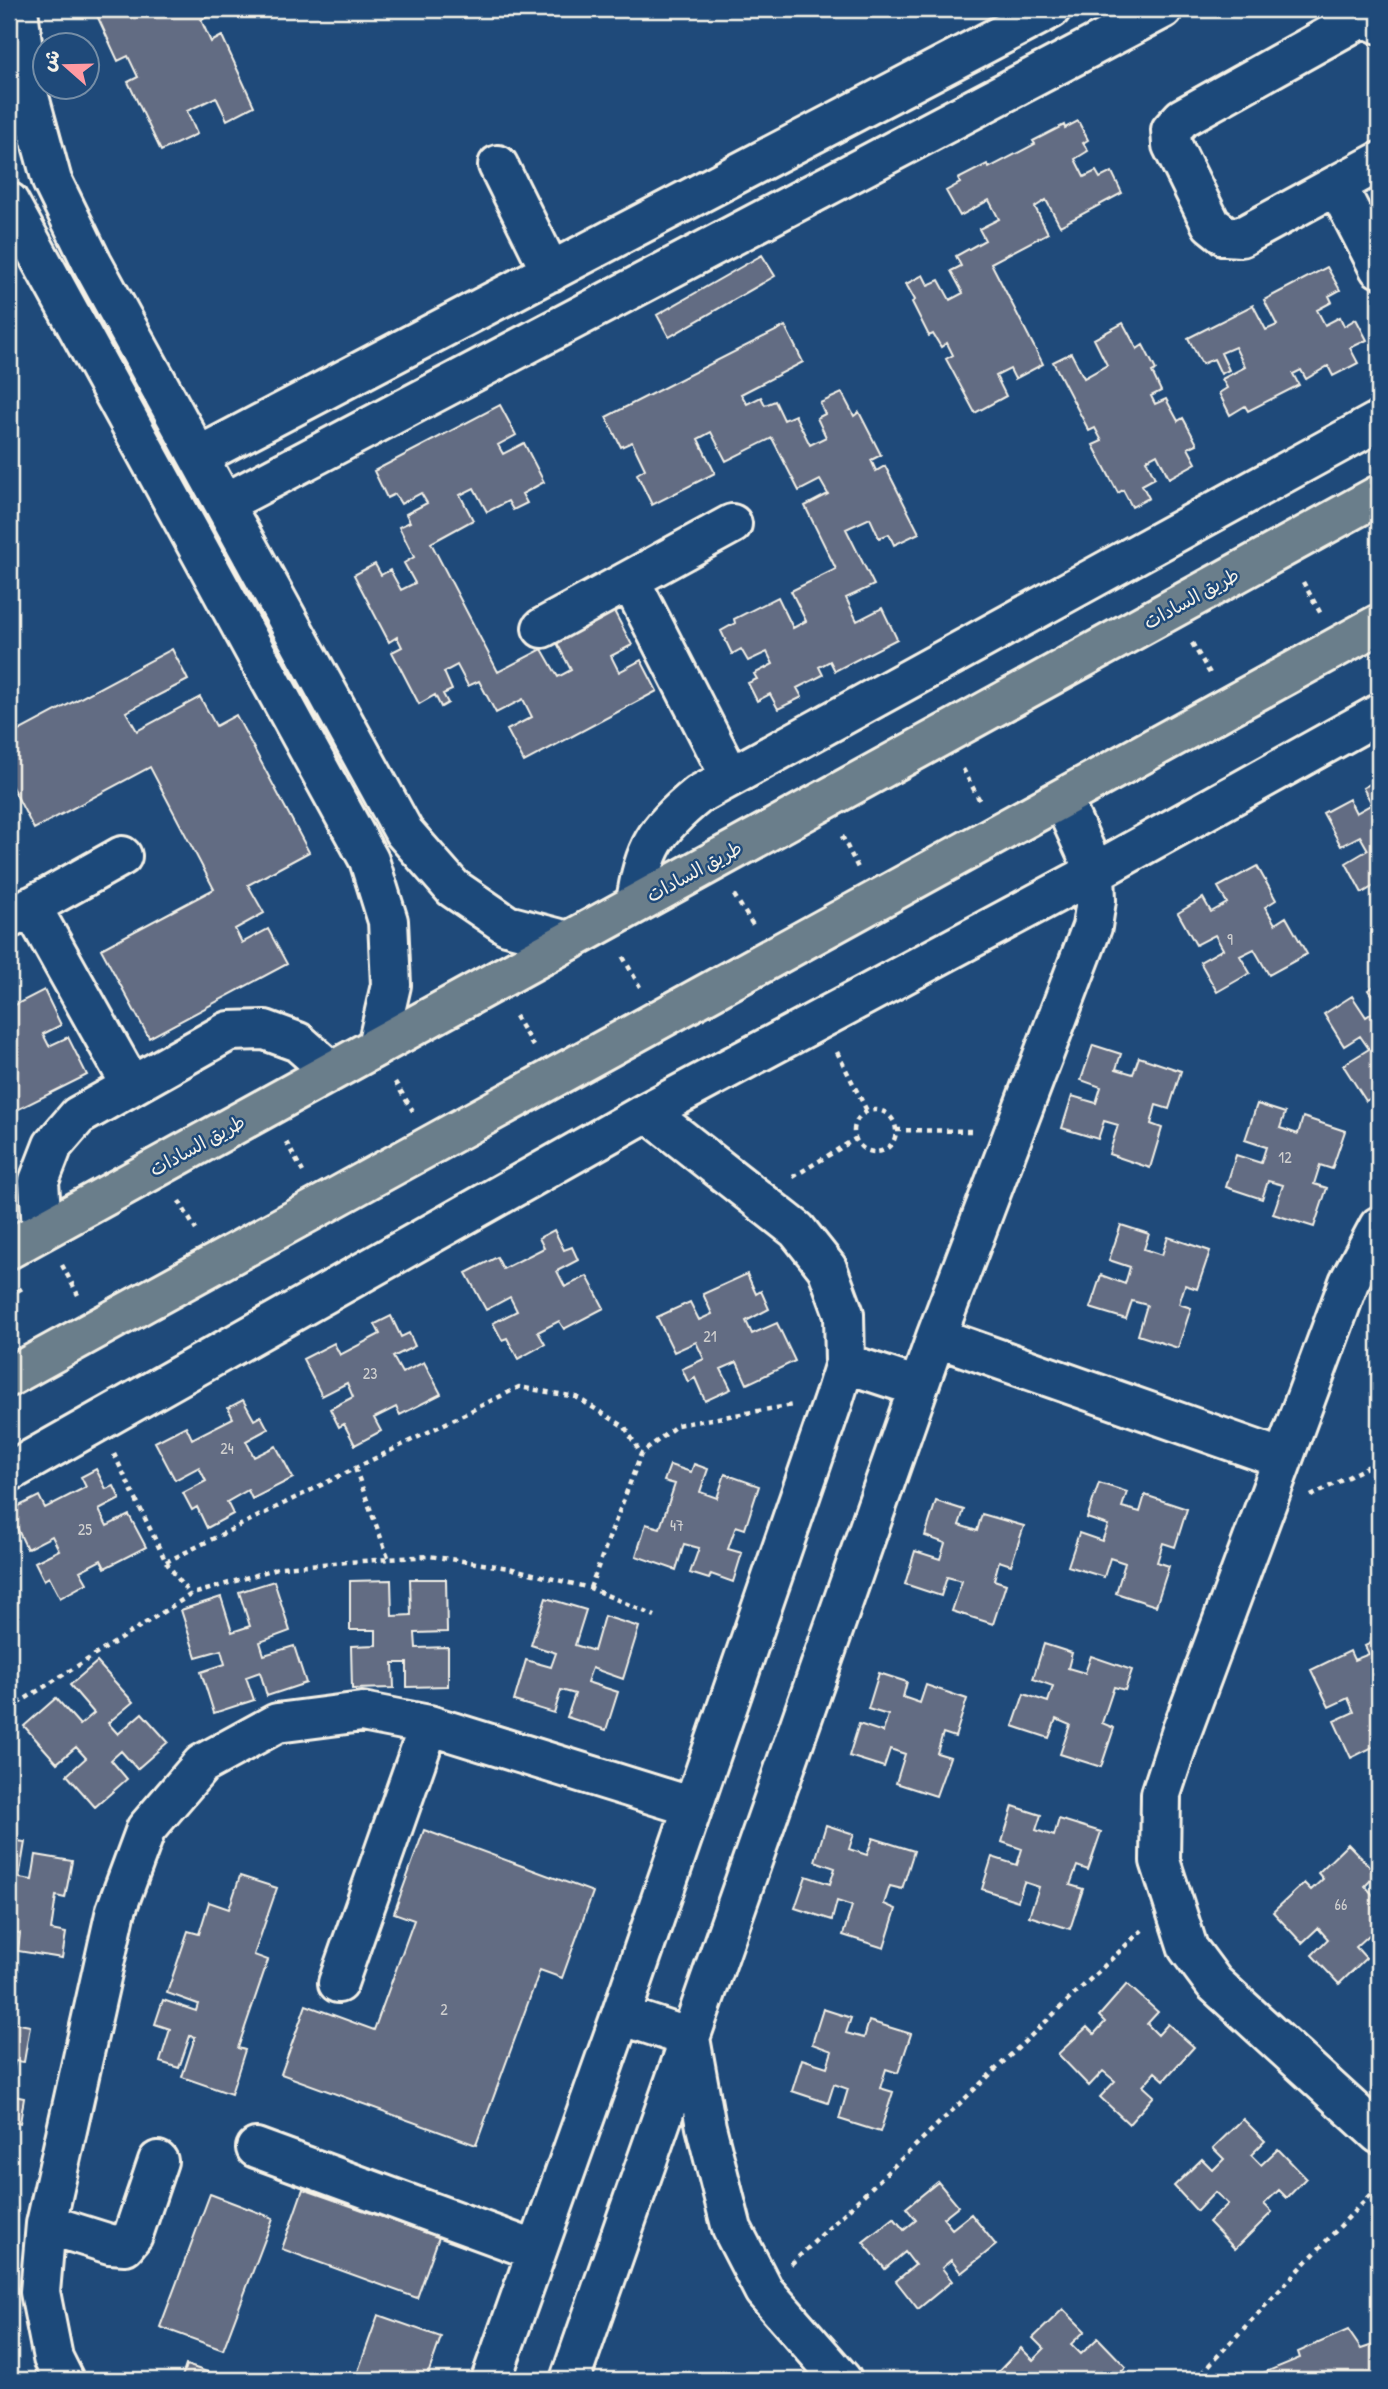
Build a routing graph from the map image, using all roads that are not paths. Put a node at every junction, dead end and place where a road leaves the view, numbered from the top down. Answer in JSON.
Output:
{"nodes":[{"id":1,"x":18,"y":9,"type":"edge"},
{"id":2,"x":1051,"y":9,"type":"edge"},
{"id":3,"x":1163,"y":9,"type":"edge"},
{"id":4,"x":1379,"y":24,"type":"edge"},
{"id":5,"x":1379,"y":162,"type":"edge"},
{"id":6,"x":498,"y":165,"type":"dead end"},
{"id":7,"x":1337,"y":186,"type":"junction"},
{"id":8,"x":9,"y":202,"type":"edge"},
{"id":9,"x":1379,"y":268,"type":"edge"},
{"id":10,"x":551,"y":272,"type":"junction"},
{"id":11,"x":1379,"y":421,"type":"edge"},
{"id":12,"x":199,"y":456,"type":"junction"},
{"id":13,"x":1379,"y":495,"type":"edge"},
{"id":14,"x":225,"y":503,"type":"junction"},
{"id":15,"x":732,"y":524,"type":"dead end"},
{"id":16,"x":630,"y":580,"type":"junction"},
{"id":17,"x":1379,"y":624,"type":"edge"},
{"id":18,"x":542,"y":628,"type":"dead end"},
{"id":19,"x":1379,"y":713,"type":"edge"},
{"id":20,"x":370,"y":769,"type":"junction"},
{"id":21,"x":730,"y":776,"type":"junction"},
{"id":22,"x":333,"y":791,"type":"junction"},
{"id":23,"x":1062,"y":799,"type":"junction"},
{"id":24,"x":122,"y":856,"type":"dead end"},
{"id":25,"x":1095,"y":872,"type":"junction"},
{"id":26,"x":636,"y":903,"type":"junction"},
{"id":27,"x":20,"y":913,"type":"edge"},
{"id":28,"x":568,"y":941,"type":"junction"},
{"id":29,"x":377,"y":1046,"type":"junction"},
{"id":30,"x":331,"y":1071,"type":"junction"},
{"id":31,"x":131,"y":1085,"type":"junction"},
{"id":32,"x":647,"y":1112,"type":"junction"},
{"id":33,"x":1379,"y":1226,"type":"edge"},
{"id":34,"x":42,"y":1230,"type":"junction"},
{"id":35,"x":9,"y":1249,"type":"edge"},
{"id":36,"x":936,"y":1337,"type":"junction"},
{"id":37,"x":9,"y":1377,"type":"edge"},
{"id":38,"x":840,"y":1381,"type":"junction"},
{"id":39,"x":918,"y":1387,"type":"junction"},
{"id":40,"x":1283,"y":1459,"type":"junction"},
{"id":41,"x":9,"y":1472,"type":"edge"},
{"id":42,"x":429,"y":1725,"type":"junction"},
{"id":43,"x":693,"y":1807,"type":"junction"},
{"id":44,"x":338,"y":1983,"type":"dead end"},
{"id":45,"x":621,"y":2015,"type":"junction"},
{"id":46,"x":690,"y":2038,"type":"junction"},
{"id":47,"x":1377,"y":2128,"type":"edge"},
{"id":48,"x":256,"y":2148,"type":"dead end"},
{"id":49,"x":158,"y":2161,"type":"dead end"},
{"id":50,"x":46,"y":2224,"type":"junction"},
{"id":51,"x":537,"y":2251,"type":"junction"},
{"id":52,"x":64,"y":2380,"type":"edge"},
{"id":53,"x":491,"y":2380,"type":"edge"},
{"id":54,"x":570,"y":2380,"type":"edge"},
{"id":55,"x":842,"y":2380,"type":"edge"}],
"edges":[{"from":1,"to":12,"type":"street"},
{"from":2,"to":10,"type":"street"},
{"from":3,"to":14,"type":"street"},
{"from":4,"to":7,"type":"street"},
{"from":5,"to":7,"type":"street"},
{"from":6,"to":10,"type":"street"},
{"from":7,"to":9,"type":"street"},
{"from":8,"to":22,"type":"street"},
{"from":10,"to":12,"type":"street"},
{"from":11,"to":21,"type":"street"},
{"from":12,"to":14,"type":"street"},
{"from":13,"to":26,"type":"main road","name":"طريق السادات"},
{"from":14,"to":20,"type":"street"},
{"from":15,"to":16,"type":"street"},
{"from":16,"to":18,"type":"street"},
{"from":16,"to":21,"type":"street"},
{"from":17,"to":23,"type":"main road"},
{"from":19,"to":25,"type":"street"},
{"from":20,"to":22,"type":"street"},
{"from":20,"to":28,"type":"street"},
{"from":21,"to":26,"type":"street"},
{"from":22,"to":29,"type":"street"},
{"from":23,"to":25,"type":"street"},
{"from":23,"to":37,"type":"main road"},
{"from":24,"to":27,"type":"street"},
{"from":25,"to":32,"type":"street"},
{"from":25,"to":36,"type":"street"},
{"from":26,"to":28,"type":"main road","name":"طريق السادات"},
{"from":27,"to":31,"type":"street"},
{"from":28,"to":29,"type":"main road","name":"طريق السادات"},
{"from":29,"to":30,"type":"main road","name":"طريق السادات"},
{"from":30,"to":31,"type":"street"},
{"from":30,"to":34,"type":"main road","name":"طريق السادات"},
{"from":31,"to":34,"type":"street"},
{"from":32,"to":38,"type":"street"},
{"from":32,"to":41,"type":"street"},
{"from":33,"to":40,"type":"street"},
{"from":34,"to":35,"type":"main road","name":"طريق السادات"},
{"from":36,"to":39,"type":"street"},
{"from":36,"to":40,"type":"street"},
{"from":38,"to":39,"type":"street"},
{"from":38,"to":43,"type":"street"},
{"from":39,"to":46,"type":"street"},
{"from":40,"to":47,"type":"street"},
{"from":42,"to":43,"type":"street"},
{"from":42,"to":44,"type":"street"},
{"from":42,"to":50,"type":"street"},
{"from":43,"to":45,"type":"street"},
{"from":45,"to":46,"type":"street"},
{"from":45,"to":51,"type":"street"},
{"from":46,"to":54,"type":"street"},
{"from":46,"to":55,"type":"street"},
{"from":48,"to":51,"type":"street"},
{"from":49,"to":50,"type":"street"},
{"from":50,"to":52,"type":"street"},
{"from":51,"to":53,"type":"street"}]}
